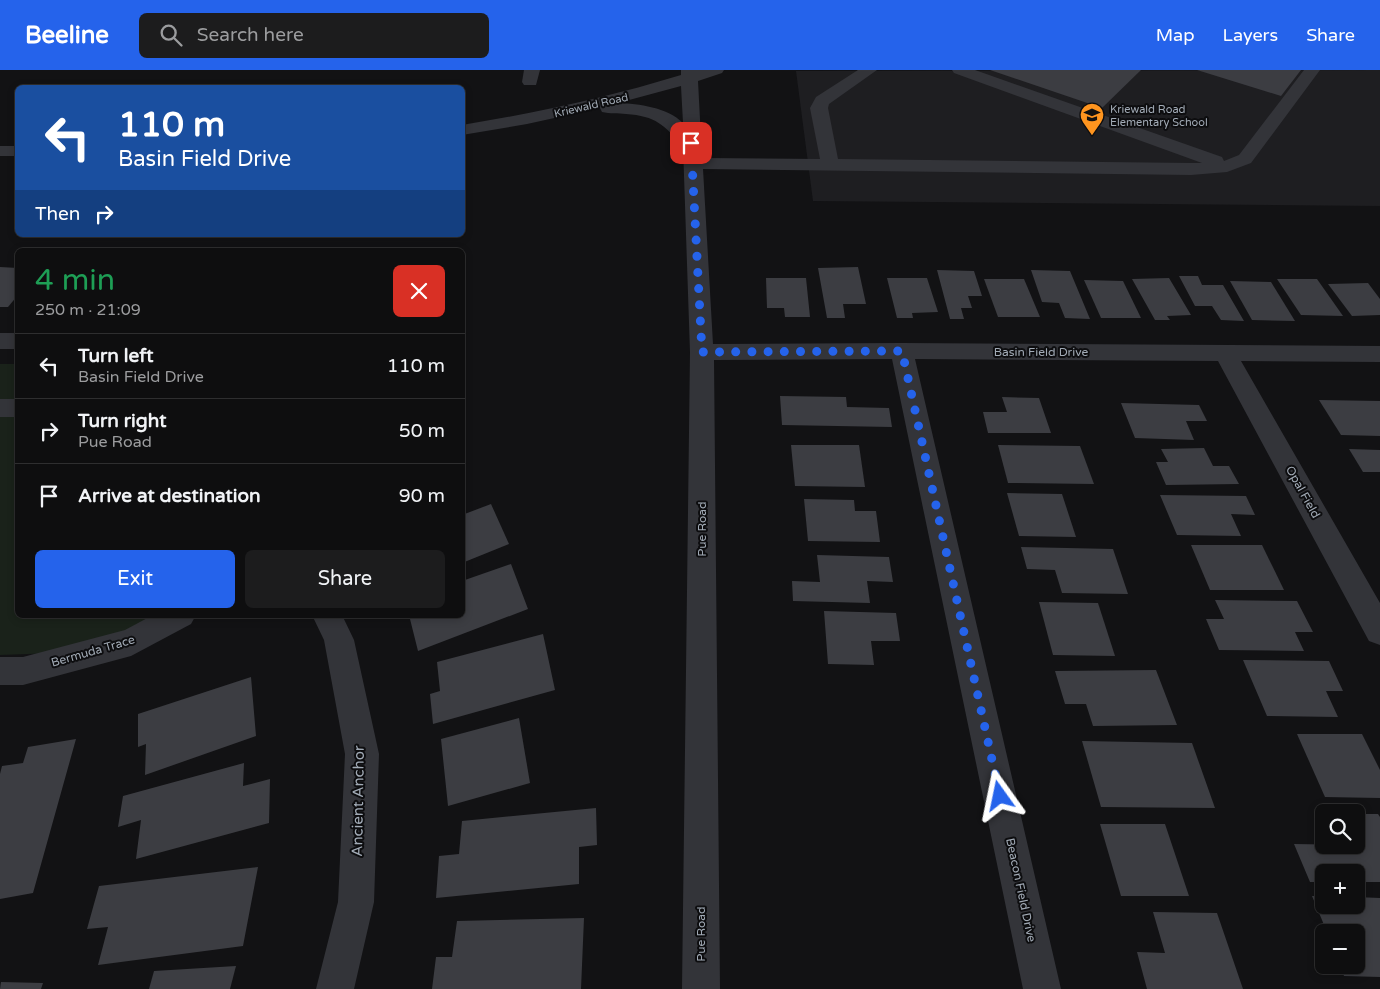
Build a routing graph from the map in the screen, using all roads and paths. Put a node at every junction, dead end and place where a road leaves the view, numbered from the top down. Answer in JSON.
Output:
{"nodes":[{"id":1,"x":716,"y":70,"type":"edge"},
{"id":2,"x":869,"y":70,"type":"edge"},
{"id":3,"x":960,"y":70,"type":"edge"},
{"id":4,"x":1312,"y":70,"type":"edge"},
{"id":5,"x":689,"y":74,"type":"edge"},
{"id":6,"x":584,"y":108,"type":"junction"},
{"id":7,"x":465,"y":130,"type":"edge"},
{"id":8,"x":0,"y":152,"type":"edge"},
{"id":9,"x":15,"y":152,"type":"edge"},
{"id":10,"x":692,"y":153,"type":"junction"},
{"id":11,"x":830,"y":164,"type":"junction"},
{"id":12,"x":1227,"y":166,"type":"junction"},
{"id":13,"x":0,"y":341,"type":"edge"},
{"id":14,"x":15,"y":341,"type":"edge"},
{"id":15,"x":902,"y":351,"type":"junction"},
{"id":16,"x":702,"y":352,"type":"junction"},
{"id":17,"x":1225,"y":353,"type":"junction"},
{"id":18,"x":1380,"y":354,"type":"edge"},
{"id":19,"x":0,"y":408,"type":"edge"},
{"id":20,"x":15,"y":408,"type":"edge"},
{"id":21,"x":175,"y":618,"type":"edge"},
{"id":22,"x":328,"y":618,"type":"edge"},
{"id":23,"x":1380,"y":631,"type":"edge"},
{"id":24,"x":0,"y":671,"type":"edge"},
{"id":25,"x":335,"y":989,"type":"edge"},
{"id":26,"x":700,"y":989,"type":"edge"},
{"id":27,"x":1042,"y":989,"type":"edge"}],
"edges":[{"from":1,"to":5,"type":"street","name":"Kriewald Road"},
{"from":2,"to":11,"type":"street"},
{"from":3,"to":12,"type":"street"},
{"from":4,"to":12,"type":"street"},
{"from":5,"to":6,"type":"street","name":"Kriewald Road"},
{"from":5,"to":10,"type":"street","name":"Pue Road"},
{"from":6,"to":7,"type":"street","name":"Kriewald Road"},
{"from":6,"to":10,"type":"street"},
{"from":8,"to":9,"type":"street"},
{"from":10,"to":11,"type":"street"},
{"from":10,"to":16,"type":"street","name":"Pue Road"},
{"from":11,"to":12,"type":"street"},
{"from":13,"to":14,"type":"street"},
{"from":15,"to":16,"type":"street","name":"Basin Field Drive"},
{"from":15,"to":17,"type":"street","name":"Basin Field Drive"},
{"from":15,"to":27,"type":"street","name":"Beacon Field Drive"},
{"from":16,"to":26,"type":"street","name":"Pue Road"},
{"from":17,"to":18,"type":"street","name":"Basin Field Drive"},
{"from":17,"to":23,"type":"street","name":"Opal Field"},
{"from":19,"to":20,"type":"street"},
{"from":21,"to":24,"type":"street","name":"Bermuda Trace"},
{"from":22,"to":25,"type":"street","name":"Ancient Anchor"}]}
